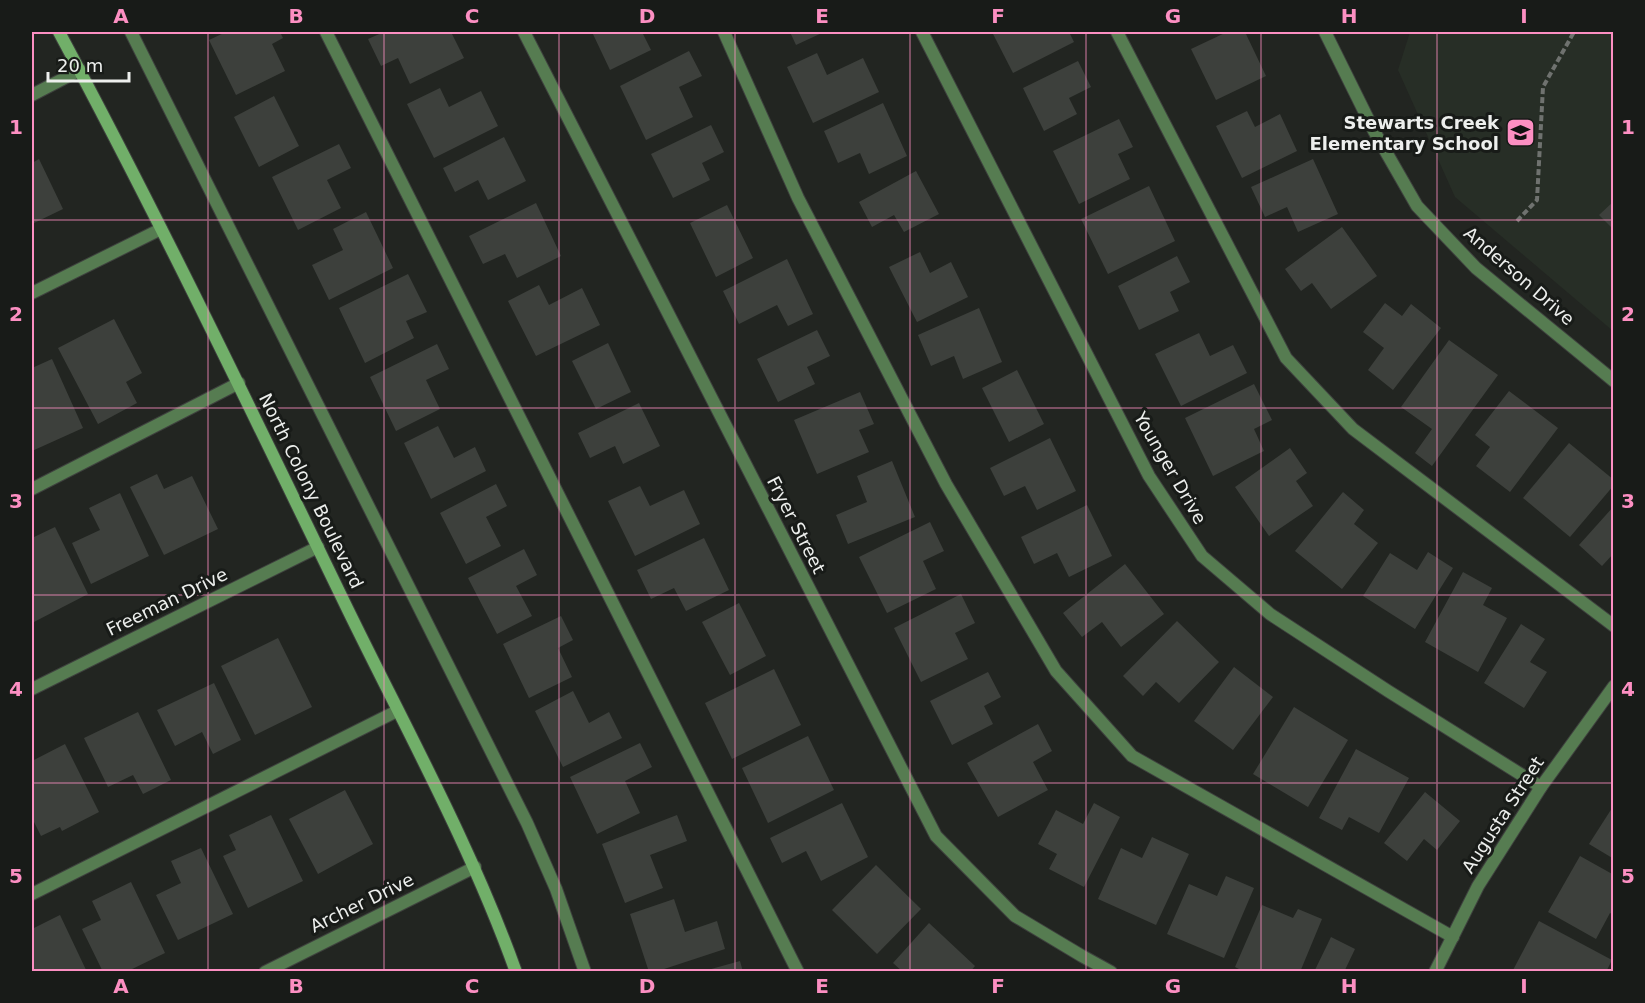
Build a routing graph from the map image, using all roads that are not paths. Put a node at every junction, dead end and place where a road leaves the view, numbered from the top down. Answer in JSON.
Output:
{"nodes":[{"id":1,"x":59,"y":32,"type":"edge"},
{"id":2,"x":131,"y":32,"type":"edge"},
{"id":3,"x":326,"y":32,"type":"edge"},
{"id":4,"x":524,"y":32,"type":"edge"},
{"id":5,"x":724,"y":32,"type":"edge"},
{"id":6,"x":922,"y":32,"type":"edge"},
{"id":7,"x":1117,"y":32,"type":"edge"},
{"id":8,"x":1324,"y":32,"type":"edge"},
{"id":9,"x":80,"y":70,"type":"junction"},
{"id":10,"x":32,"y":95,"type":"edge"},
{"id":11,"x":161,"y":229,"type":"junction"},
{"id":12,"x":32,"y":293,"type":"edge"},
{"id":13,"x":1614,"y":381,"type":"edge"},
{"id":14,"x":239,"y":383,"type":"junction"},
{"id":15,"x":32,"y":489,"type":"edge"},
{"id":16,"x":318,"y":547,"type":"junction"},
{"id":17,"x":1614,"y":626,"type":"edge"},
{"id":18,"x":1614,"y":686,"type":"edge"},
{"id":19,"x":32,"y":689,"type":"edge"},
{"id":20,"x":397,"y":711,"type":"junction"},
{"id":21,"x":1541,"y":787,"type":"junction"},
{"id":22,"x":476,"y":867,"type":"junction"},
{"id":23,"x":32,"y":894,"type":"edge"},
{"id":24,"x":1454,"y":937,"type":"junction"},
{"id":25,"x":265,"y":972,"type":"edge"},
{"id":26,"x":516,"y":972,"type":"edge"},
{"id":27,"x":585,"y":972,"type":"edge"},
{"id":28,"x":798,"y":972,"type":"edge"},
{"id":29,"x":1111,"y":972,"type":"edge"},
{"id":30,"x":1436,"y":972,"type":"edge"}],
"edges":[{"from":1,"to":9,"type":"main road","name":"North Colony Boulevard"},
{"from":2,"to":27,"type":"street"},
{"from":3,"to":28,"type":"street"},
{"from":4,"to":29,"type":"street","name":"Fryer Street"},
{"from":5,"to":24,"type":"street"},
{"from":6,"to":21,"type":"street","name":"Younger Drive"},
{"from":7,"to":17,"type":"street"},
{"from":8,"to":13,"type":"street","name":"Anderson Drive"},
{"from":9,"to":10,"type":"street"},
{"from":9,"to":11,"type":"main road","name":"North Colony Boulevard"},
{"from":11,"to":12,"type":"street"},
{"from":11,"to":14,"type":"main road","name":"North Colony Boulevard"},
{"from":14,"to":15,"type":"street"},
{"from":14,"to":16,"type":"main road","name":"North Colony Boulevard"},
{"from":16,"to":19,"type":"street","name":"Freeman Drive"},
{"from":16,"to":20,"type":"main road","name":"North Colony Boulevard"},
{"from":18,"to":21,"type":"street","name":"Augusta Street"},
{"from":20,"to":22,"type":"main road","name":"North Colony Boulevard"},
{"from":20,"to":23,"type":"street"},
{"from":21,"to":24,"type":"street","name":"Augusta Street"},
{"from":22,"to":25,"type":"street","name":"Archer Drive"},
{"from":22,"to":26,"type":"main road","name":"North Colony Boulevard"},
{"from":24,"to":30,"type":"street","name":"Augusta Street"}]}
